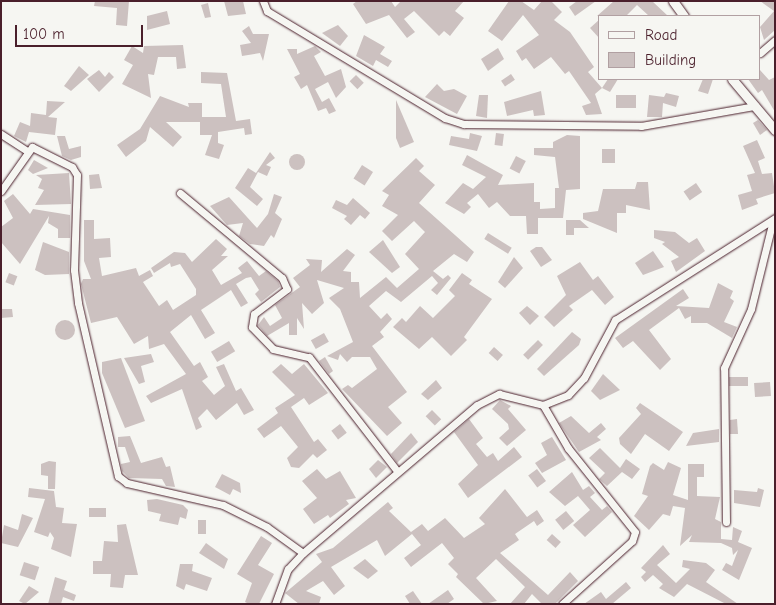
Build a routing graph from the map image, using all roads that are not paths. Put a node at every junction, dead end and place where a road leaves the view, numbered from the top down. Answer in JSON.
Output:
{"nodes":[{"id":1,"x":263,"y":1,"type":"edge"},
{"id":2,"x":673,"y":1,"type":"edge"},
{"id":3,"x":683,"y":15,"type":"edge"},
{"id":4,"x":775,"y":40,"type":"edge"},
{"id":5,"x":761,"y":52,"type":"edge"},
{"id":6,"x":733,"y":80,"type":"edge"},
{"id":7,"x":755,"y":106,"type":"junction"},
{"id":8,"x":775,"y":130,"type":"edge"},
{"id":9,"x":1,"y":134,"type":"edge"},
{"id":10,"x":26,"y":150,"type":"junction"},
{"id":11,"x":1,"y":191,"type":"edge"},
{"id":12,"x":180,"y":193,"type":"dead end"},
{"id":13,"x":774,"y":219,"type":"edge"},
{"id":14,"x":543,"y":404,"type":"junction"},
{"id":15,"x":398,"y":471,"type":"junction"},
{"id":16,"x":726,"y":522,"type":"dead end"},
{"id":17,"x":303,"y":553,"type":"junction"},
{"id":18,"x":274,"y":604,"type":"edge"},
{"id":19,"x":562,"y":604,"type":"edge"}],
"edges":[{"from":1,"to":7,"type":"street"},
{"from":2,"to":3,"type":"street"},
{"from":4,"to":5,"type":"street"},
{"from":6,"to":7,"type":"street"},
{"from":7,"to":8,"type":"street"},
{"from":9,"to":10,"type":"street"},
{"from":10,"to":11,"type":"street"},
{"from":10,"to":17,"type":"street"},
{"from":12,"to":15,"type":"street"},
{"from":13,"to":14,"type":"street"},
{"from":13,"to":16,"type":"street"},
{"from":14,"to":15,"type":"street"},
{"from":14,"to":19,"type":"street"},
{"from":15,"to":17,"type":"street"},
{"from":17,"to":18,"type":"street"}]}
